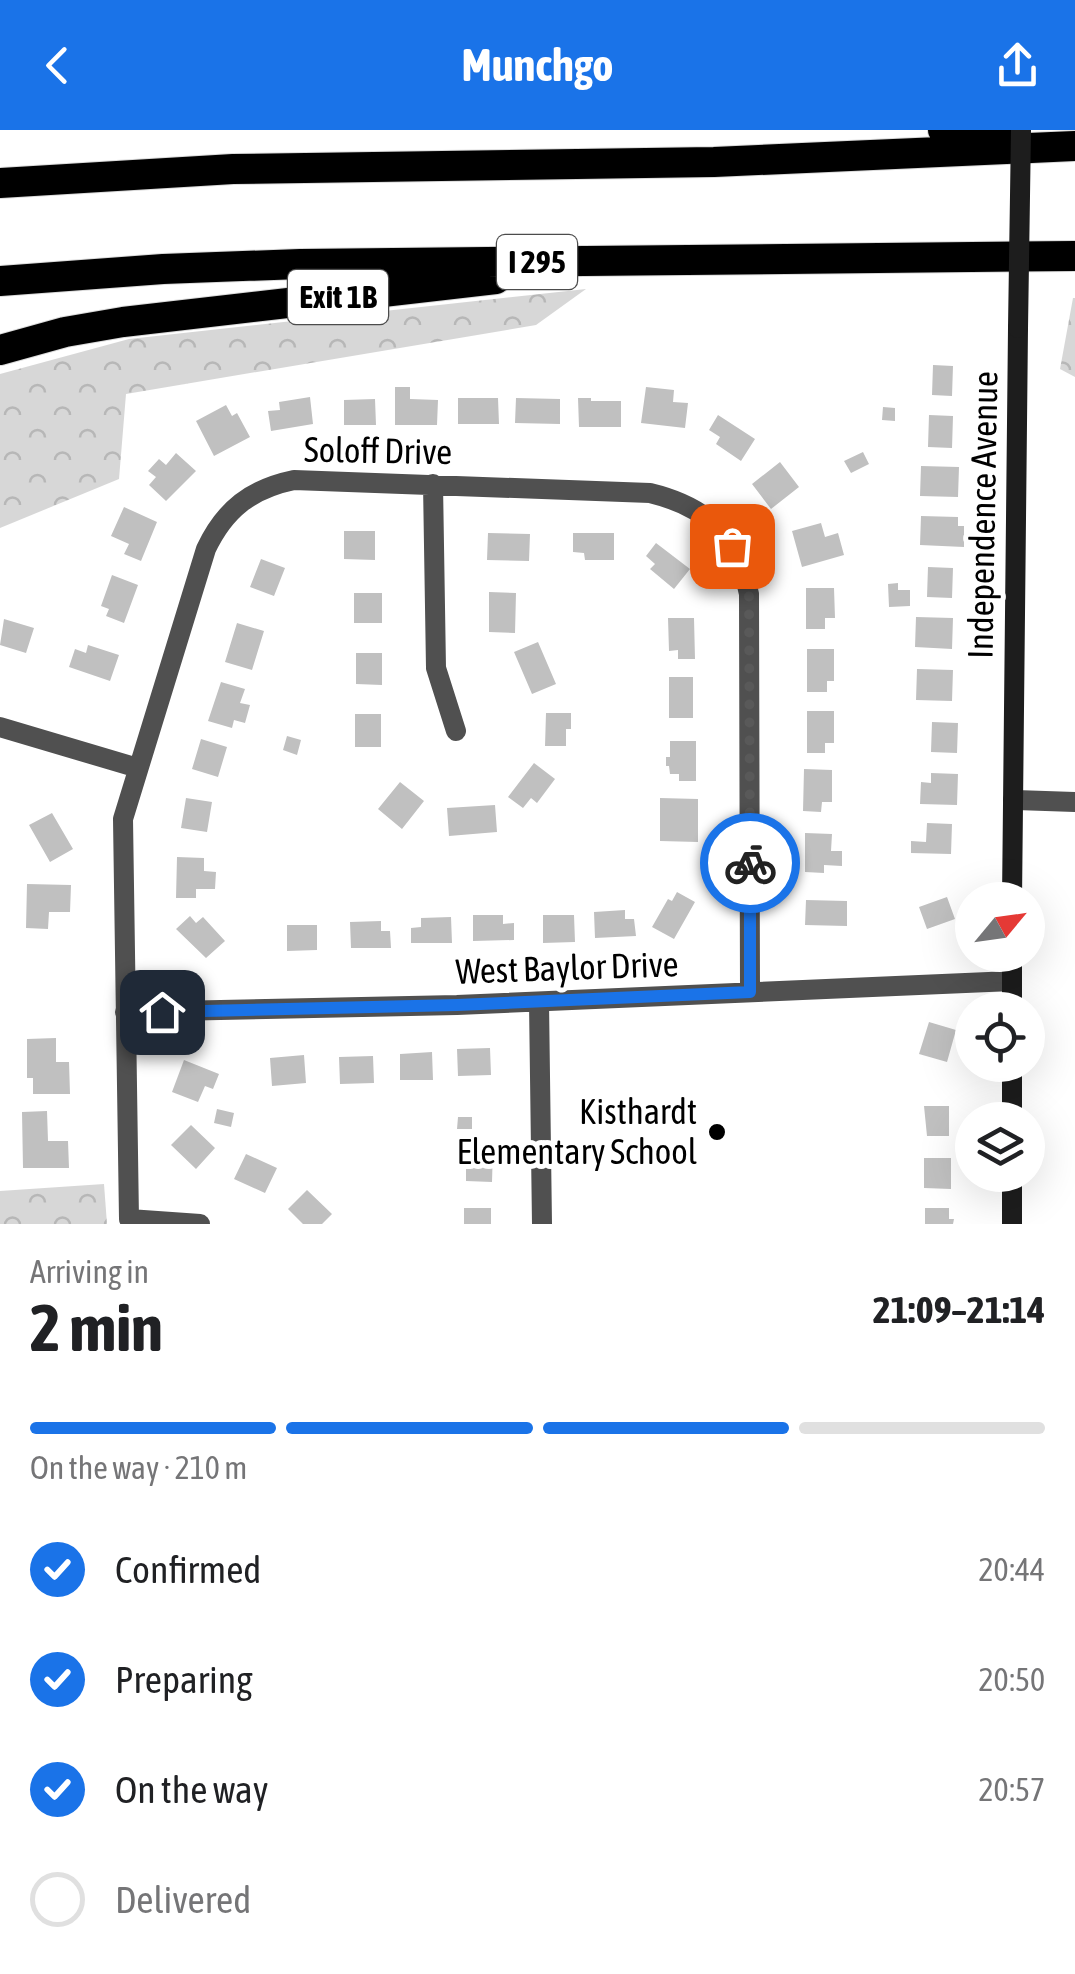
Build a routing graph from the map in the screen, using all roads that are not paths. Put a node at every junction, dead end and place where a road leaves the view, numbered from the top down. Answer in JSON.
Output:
{"nodes":[{"id":1,"x":943,"y":130,"type":"edge"},
{"id":2,"x":1021,"y":130,"type":"edge"},
{"id":3,"x":1075,"y":136,"type":"edge"},
{"id":4,"x":1075,"y":146,"type":"edge"},
{"id":5,"x":0,"y":183,"type":"edge"},
{"id":6,"x":1075,"y":256,"type":"edge"},
{"id":7,"x":679,"y":260,"type":"junction"},
{"id":8,"x":0,"y":281,"type":"edge"},
{"id":9,"x":0,"y":350,"type":"edge"},
{"id":10,"x":433,"y":484,"type":"junction"},
{"id":11,"x":0,"y":728,"type":"edge"},
{"id":12,"x":456,"y":731,"type":"dead end"},
{"id":13,"x":138,"y":768,"type":"junction"},
{"id":14,"x":1012,"y":800,"type":"junction"},
{"id":15,"x":1075,"y":802,"type":"edge"},
{"id":16,"x":1012,"y":882,"type":"edge"},
{"id":17,"x":1012,"y":972,"type":"edge"},
{"id":18,"x":1012,"y":981,"type":"junction"},
{"id":19,"x":750,"y":992,"type":"junction"},
{"id":20,"x":1012,"y":992,"type":"edge"},
{"id":21,"x":539,"y":1002,"type":"junction"},
{"id":22,"x":125,"y":1012,"type":"junction"},
{"id":23,"x":1012,"y":1192,"type":"edge"},
{"id":24,"x":200,"y":1224,"type":"edge"},
{"id":25,"x":542,"y":1224,"type":"edge"},
{"id":26,"x":1012,"y":1224,"type":"edge"}],
"edges":[{"from":1,"to":3,"type":"highway"},
{"from":2,"to":14,"type":"street","name":"Independence Avenue","bridge":true},
{"from":4,"to":5,"type":"highway"},
{"from":6,"to":7,"type":"highway","number":"I 295"},
{"from":7,"to":8,"type":"highway","number":"I 295"},
{"from":7,"to":9,"type":"highway","number":"Exit 1B"},
{"from":10,"to":12,"type":"street"},
{"from":10,"to":13,"type":"street","name":"Soloff Drive"},
{"from":10,"to":19,"type":"street","name":"Soloff Drive"},
{"from":11,"to":13,"type":"street"},
{"from":13,"to":22,"type":"street","name":"Soloff Drive"},
{"from":14,"to":15,"type":"street"},
{"from":14,"to":16,"type":"street","name":"Independence Avenue"},
{"from":17,"to":18,"type":"street"},
{"from":18,"to":19,"type":"street","name":"West Baylor Drive"},
{"from":18,"to":20,"type":"street"},
{"from":19,"to":21,"type":"street","name":"West Baylor Drive"},
{"from":21,"to":22,"type":"street","name":"West Baylor Drive"},
{"from":21,"to":25,"type":"street"},
{"from":22,"to":24,"type":"street","name":"Soloff Drive"},
{"from":23,"to":26,"type":"street"}]}
